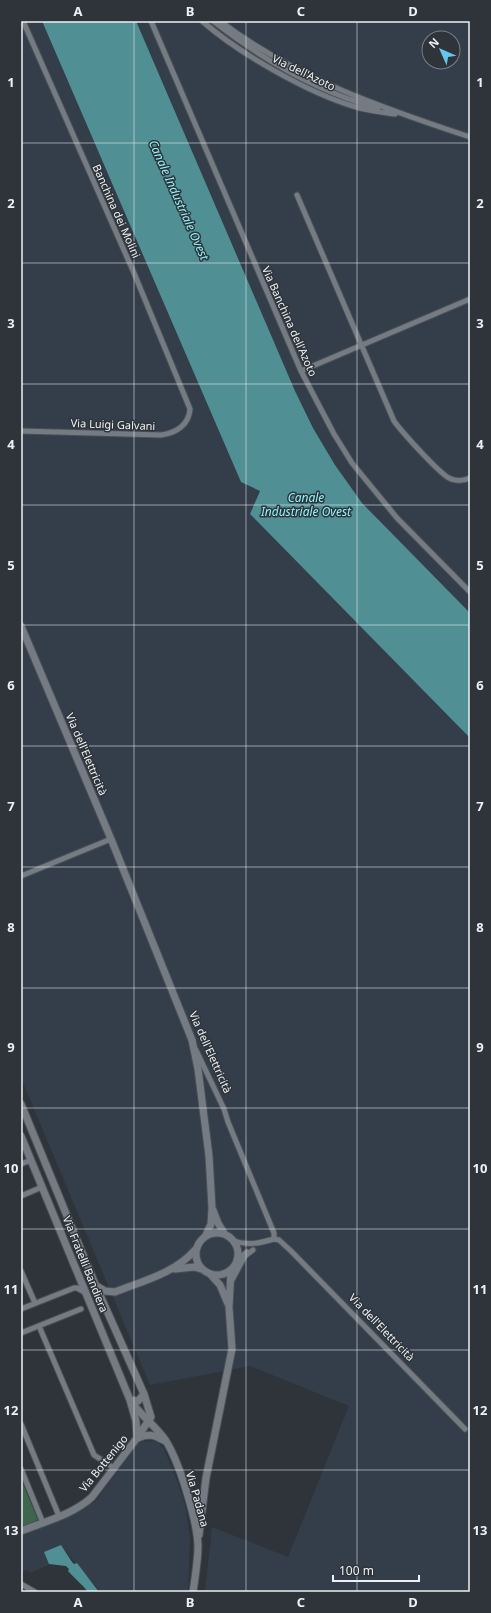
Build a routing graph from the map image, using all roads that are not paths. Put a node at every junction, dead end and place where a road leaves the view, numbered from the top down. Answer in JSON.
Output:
{"nodes":[{"id":1,"x":23,"y":21,"type":"edge"},
{"id":2,"x":151,"y":21,"type":"edge"},
{"id":3,"x":202,"y":21,"type":"edge"},
{"id":4,"x":213,"y":21,"type":"edge"},
{"id":5,"x":220,"y":21,"type":"edge"},
{"id":6,"x":408,"y":116,"type":"junction"},
{"id":7,"x":470,"y":137,"type":"edge"},
{"id":8,"x":297,"y":195,"type":"dead end"},
{"id":9,"x":470,"y":299,"type":"edge"},
{"id":10,"x":361,"y":346,"type":"junction"},
{"id":11,"x":301,"y":371,"type":"junction"},
{"id":12,"x":190,"y":409,"type":"joint"},
{"id":13,"x":21,"y":430,"type":"edge"},
{"id":14,"x":470,"y":478,"type":"edge"},
{"id":15,"x":470,"y":592,"type":"edge"},
{"id":16,"x":21,"y":626,"type":"edge"},
{"id":17,"x":111,"y":839,"type":"junction"},
{"id":18,"x":21,"y":876,"type":"edge"},
{"id":19,"x":192,"y":1040,"type":"junction"},
{"id":20,"x":21,"y":1104,"type":"edge"},
{"id":21,"x":21,"y":1136,"type":"edge"},
{"id":22,"x":31,"y":1160,"type":"junction"},
{"id":23,"x":21,"y":1164,"type":"edge"},
{"id":24,"x":42,"y":1187,"type":"junction"},
{"id":25,"x":21,"y":1196,"type":"edge"},
{"id":26,"x":212,"y":1208,"type":"junction"},
{"id":27,"x":224,"y":1233,"type":"junction"},
{"id":28,"x":206,"y":1235,"type":"junction"},
{"id":29,"x":274,"y":1238,"type":"junction"},
{"id":30,"x":234,"y":1241,"type":"junction"},
{"id":31,"x":260,"y":1244,"type":"junction"},
{"id":32,"x":195,"y":1250,"type":"junction"},
{"id":33,"x":253,"y":1250,"type":"junction"},
{"id":34,"x":237,"y":1259,"type":"junction"},
{"id":35,"x":172,"y":1269,"type":"junction"},
{"id":36,"x":201,"y":1269,"type":"junction"},
{"id":37,"x":231,"y":1270,"type":"junction"},
{"id":38,"x":21,"y":1271,"type":"edge"},
{"id":39,"x":210,"y":1274,"type":"junction"},
{"id":40,"x":95,"y":1284,"type":"junction"},
{"id":41,"x":230,"y":1285,"type":"junction"},
{"id":42,"x":115,"y":1292,"type":"junction"},
{"id":43,"x":86,"y":1293,"type":"junction"},
{"id":44,"x":34,"y":1303,"type":"junction"},
{"id":45,"x":104,"y":1304,"type":"junction"},
{"id":46,"x":229,"y":1307,"type":"junction"},
{"id":47,"x":21,"y":1309,"type":"edge"},
{"id":48,"x":81,"y":1309,"type":"dead end"},
{"id":49,"x":39,"y":1326,"type":"junction"},
{"id":50,"x":21,"y":1333,"type":"edge"},
{"id":51,"x":144,"y":1394,"type":"junction"},
{"id":52,"x":130,"y":1400,"type":"junction"},
{"id":53,"x":149,"y":1421,"type":"junction"},
{"id":54,"x":21,"y":1424,"type":"edge"},
{"id":55,"x":465,"y":1429,"type":"dead end"},
{"id":56,"x":137,"y":1438,"type":"junction"},
{"id":57,"x":166,"y":1442,"type":"junction"},
{"id":58,"x":114,"y":1468,"type":"junction"},
{"id":59,"x":21,"y":1470,"type":"edge"},
{"id":60,"x":59,"y":1516,"type":"junction"},
{"id":61,"x":43,"y":1522,"type":"junction"},
{"id":62,"x":21,"y":1531,"type":"edge"},
{"id":63,"x":198,"y":1547,"type":"junction"},
{"id":64,"x":21,"y":1584,"type":"edge"},
{"id":65,"x":35,"y":1592,"type":"edge"},
{"id":66,"x":193,"y":1592,"type":"edge"}],
"edges":[{"from":1,"to":12,"type":"street","name":"Banchina dei Molini"},
{"from":2,"to":11,"type":"street","name":"Via Banchina dell'Azoto"},
{"from":3,"to":6,"type":"street","name":"Via dell'Azoto"},
{"from":4,"to":6,"type":"street","name":"Via dell'Azoto"},
{"from":5,"to":6,"type":"street","name":"Via dell'Azoto"},
{"from":6,"to":7,"type":"street","name":"Via dell'Azoto"},
{"from":8,"to":10,"type":"street"},
{"from":9,"to":10,"type":"street"},
{"from":10,"to":11,"type":"street"},
{"from":10,"to":14,"type":"street"},
{"from":11,"to":15,"type":"street","name":"Via Banchina dell'Azoto"},
{"from":12,"to":13,"type":"street","name":"Via Luigi Galvani"},
{"from":16,"to":17,"type":"main road","name":"Via dell'Elettricità"},
{"from":17,"to":18,"type":"street"},
{"from":17,"to":19,"type":"main road","name":"Via dell'Elettricità"},
{"from":19,"to":26,"type":"main road"},
{"from":19,"to":29,"type":"street","name":"Via dell'Elettricità"},
{"from":20,"to":40,"type":"main road","name":"Via Fratelli Bandiera"},
{"from":21,"to":22,"type":"main road","name":"Via Fratelli Bandiera"},
{"from":22,"to":23,"type":"street"},
{"from":22,"to":24,"type":"main road","name":"Via Fratelli Bandiera"},
{"from":24,"to":25,"type":"street"},
{"from":24,"to":43,"type":"main road","name":"Via Fratelli Bandiera"},
{"from":26,"to":27,"type":"main road"},
{"from":26,"to":28,"type":"main road"},
{"from":27,"to":28,"type":"main road"},
{"from":27,"to":30,"type":"main road"},
{"from":28,"to":32,"type":"main road"},
{"from":29,"to":31,"type":"street"},
{"from":29,"to":55,"type":"street","name":"Via dell'Elettricità"},
{"from":30,"to":31,"type":"street"},
{"from":30,"to":34,"type":"main road"},
{"from":31,"to":33,"type":"street"},
{"from":32,"to":35,"type":"main road"},
{"from":32,"to":36,"type":"main road"},
{"from":33,"to":34,"type":"street"},
{"from":33,"to":41,"type":"street"},
{"from":34,"to":37,"type":"main road"},
{"from":35,"to":36,"type":"main road"},
{"from":35,"to":42,"type":"main road"},
{"from":36,"to":39,"type":"main road"},
{"from":37,"to":39,"type":"main road"},
{"from":37,"to":41,"type":"main road"},
{"from":38,"to":44,"type":"street"},
{"from":39,"to":46,"type":"main road"},
{"from":40,"to":42,"type":"main road"},
{"from":40,"to":45,"type":"main road","name":"Via Fratelli Bandiera"},
{"from":41,"to":46,"type":"main road"},
{"from":42,"to":45,"type":"main road","name":"Via Fratelli Bandiera"},
{"from":43,"to":44,"type":"street"},
{"from":43,"to":52,"type":"main road","name":"Via Fratelli Bandiera"},
{"from":44,"to":47,"type":"street"},
{"from":45,"to":51,"type":"main road","name":"Via Fratelli Bandiera"},
{"from":46,"to":63,"type":"main road"},
{"from":48,"to":49,"type":"street"},
{"from":49,"to":50,"type":"street"},
{"from":49,"to":58,"type":"street"},
{"from":51,"to":52,"type":"main road"},
{"from":51,"to":53,"type":"main road","name":"Via Fratelli Bandiera"},
{"from":52,"to":53,"type":"main road","name":"Via Fratelli Bandiera"},
{"from":52,"to":56,"type":"main road","name":"Via Fratelli Bandiera"},
{"from":53,"to":56,"type":"main road"},
{"from":53,"to":57,"type":"main road","name":"Via Padana"},
{"from":54,"to":60,"type":"street"},
{"from":56,"to":57,"type":"main road"},
{"from":56,"to":58,"type":"main road","name":"Via Bottenigo"},
{"from":57,"to":63,"type":"main road","name":"Via Padana"},
{"from":58,"to":60,"type":"main road","name":"Via Bottenigo"},
{"from":59,"to":61,"type":"street"},
{"from":60,"to":61,"type":"main road","name":"Via Bottenigo"},
{"from":61,"to":62,"type":"main road","name":"Via Bottenigo"},
{"from":63,"to":66,"type":"main road","name":"Via Padana"},
{"from":64,"to":65,"type":"street"}]}
